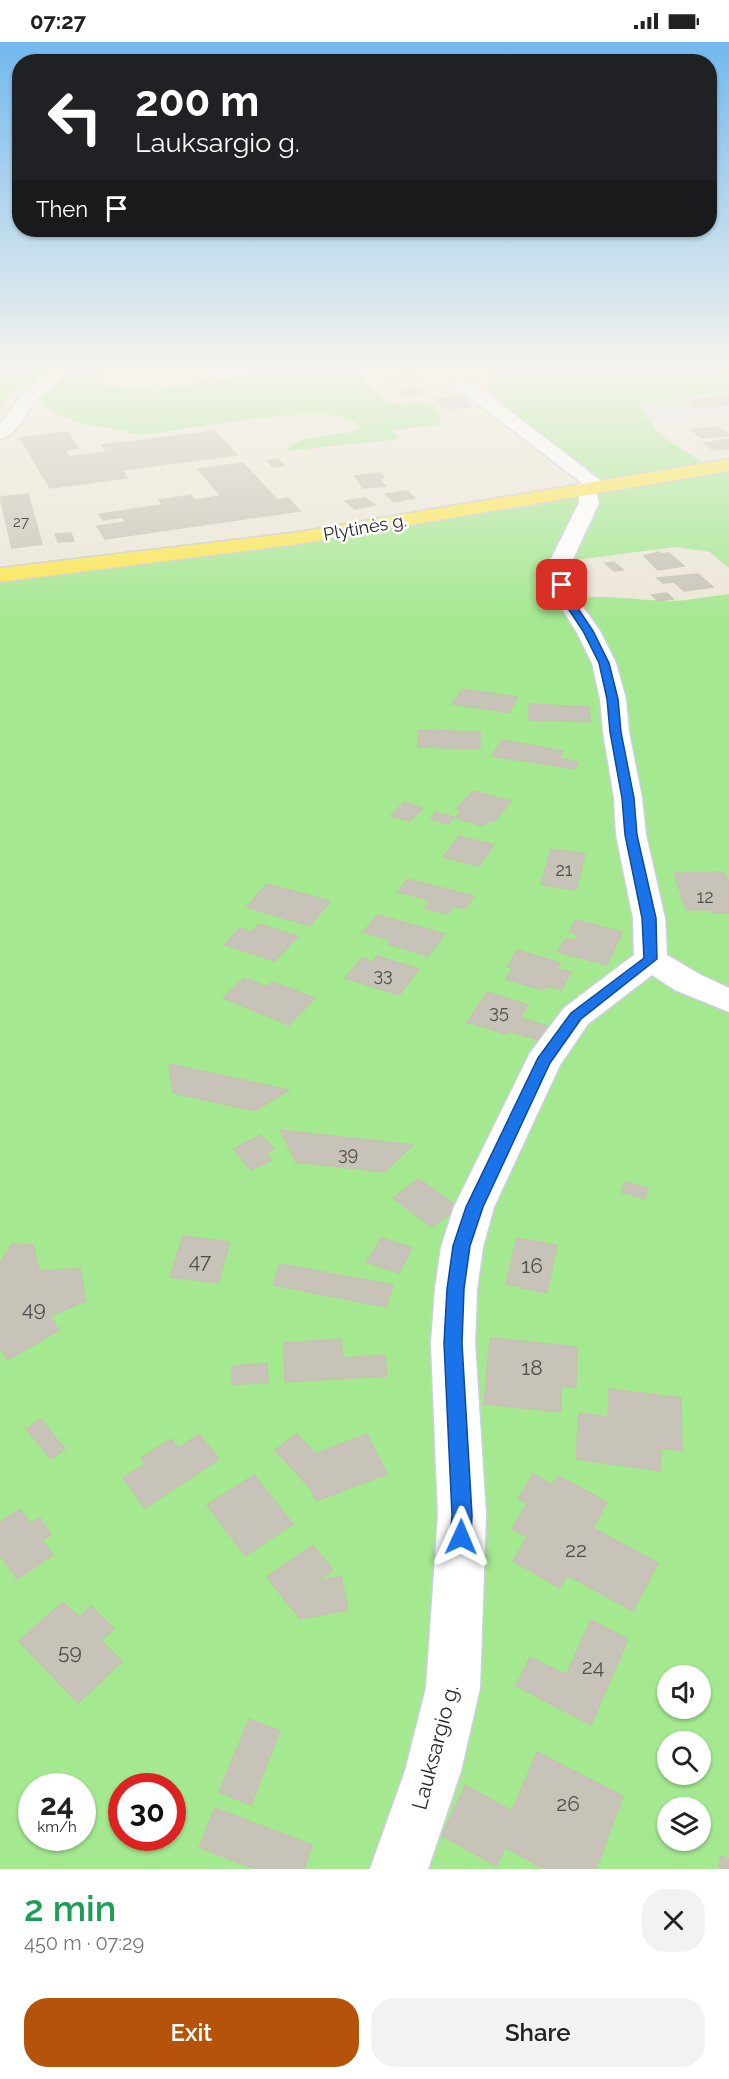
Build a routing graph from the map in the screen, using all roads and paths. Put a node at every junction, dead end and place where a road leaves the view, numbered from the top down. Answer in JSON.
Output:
{"nodes":[{"id":1,"x":550,"y":454,"type":"edge"},
{"id":2,"x":729,"y":465,"type":"edge"},
{"id":3,"x":591,"y":488,"type":"junction"},
{"id":4,"x":0,"y":575,"type":"edge"},
{"id":5,"x":651,"y":959,"type":"junction"},
{"id":6,"x":729,"y":1001,"type":"edge"},
{"id":7,"x":399,"y":1869,"type":"edge"}],
"edges":[{"from":1,"to":3,"type":"street"},
{"from":2,"to":3,"type":"main road","name":"Plytinės g."},
{"from":3,"to":4,"type":"main road","name":"Plytinės g."},
{"from":3,"to":5,"type":"street"},
{"from":5,"to":6,"type":"street"},
{"from":5,"to":7,"type":"street","name":"Lauksargio g."}]}
